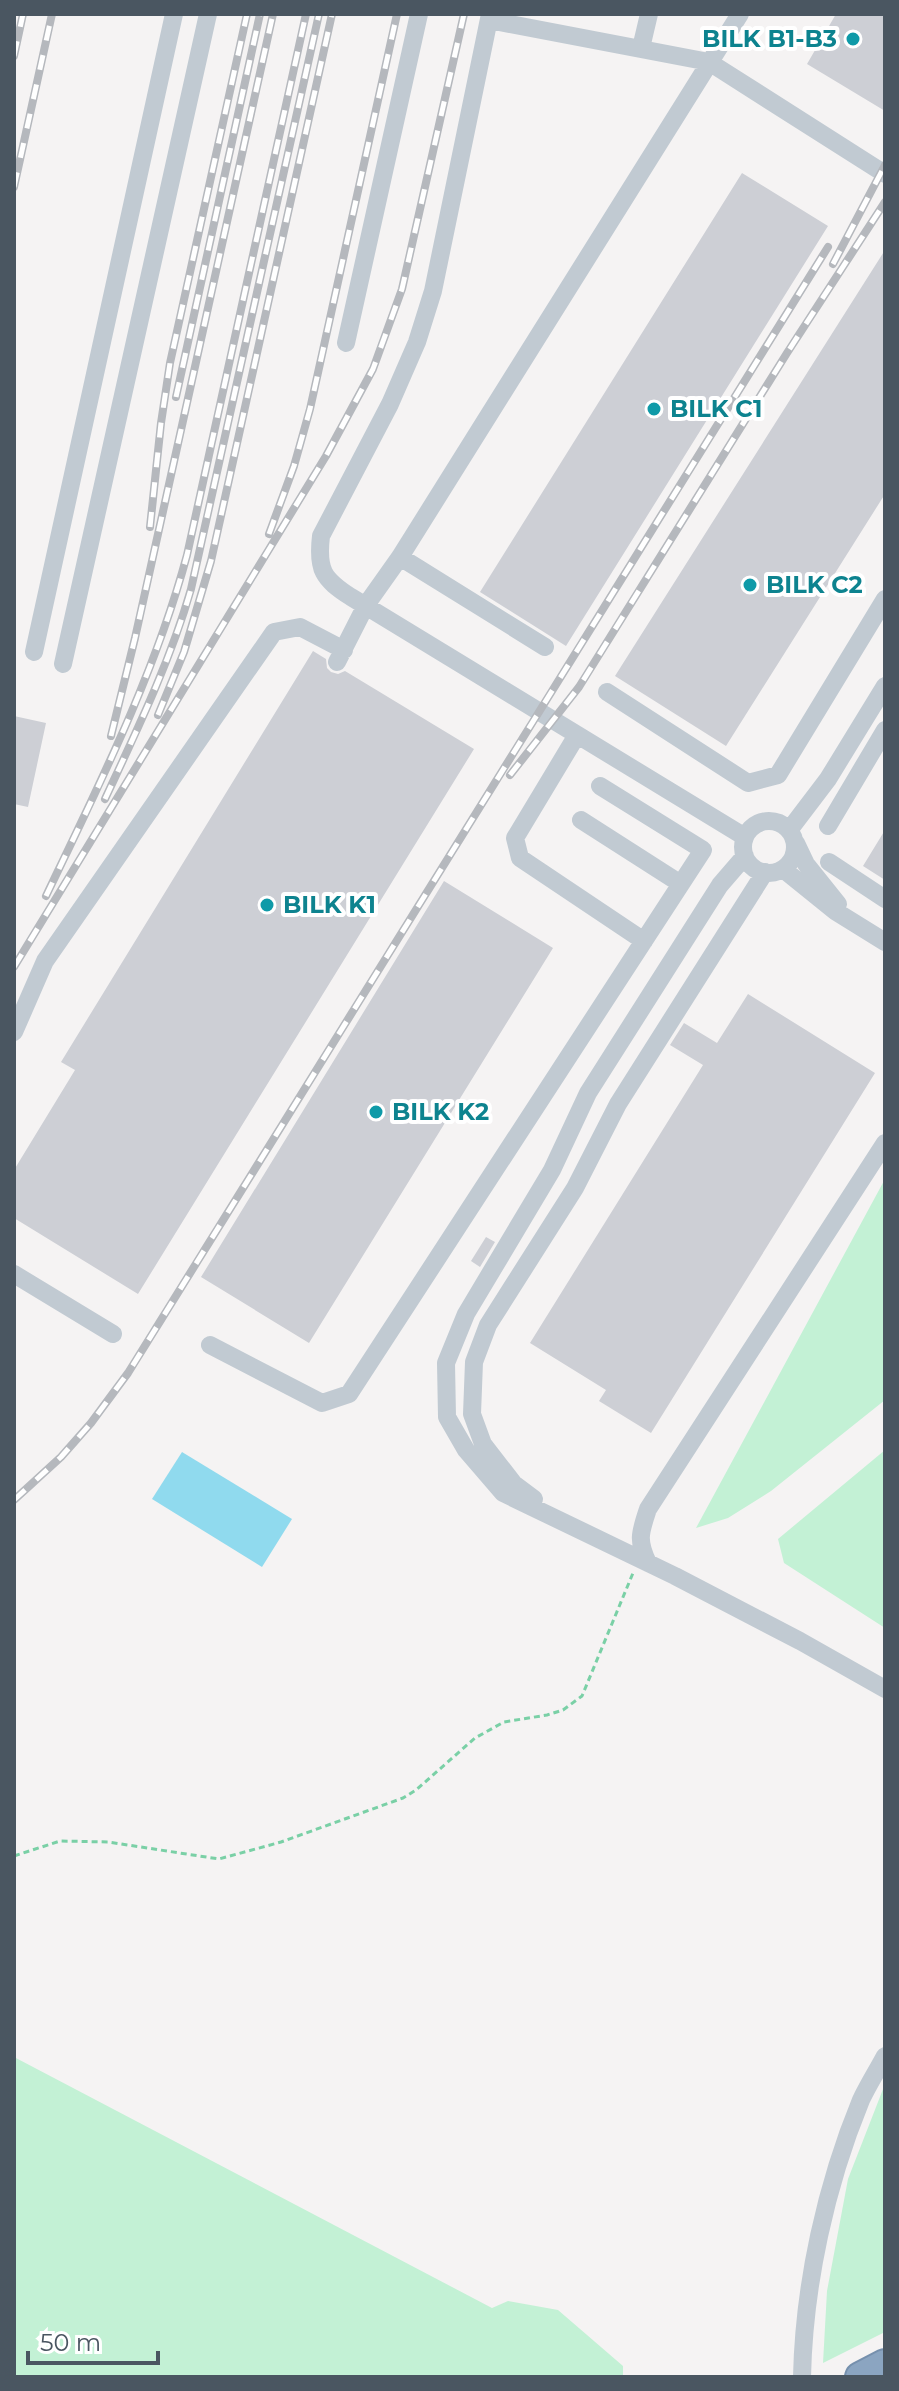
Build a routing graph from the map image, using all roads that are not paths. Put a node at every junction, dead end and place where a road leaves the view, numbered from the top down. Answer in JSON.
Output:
{"nodes":[{"id":1,"x":174,"y":14,"type":"edge"},
{"id":2,"x":208,"y":14,"type":"edge"},
{"id":3,"x":419,"y":14,"type":"edge"},
{"id":4,"x":649,"y":14,"type":"edge"},
{"id":5,"x":739,"y":15,"type":"edge"},
{"id":6,"x":490,"y":17,"type":"edge"},
{"id":7,"x":641,"y":48,"type":"junction"},
{"id":8,"x":709,"y":62,"type":"junction"},
{"id":9,"x":885,"y":174,"type":"edge"},
{"id":10,"x":346,"y":343,"type":"dead end"},
{"id":11,"x":400,"y":557,"type":"junction"},
{"id":12,"x":885,"y":599,"type":"edge"},
{"id":13,"x":366,"y":605,"type":"junction"},
{"id":14,"x":545,"y":647,"type":"dead end"},
{"id":15,"x":34,"y":652,"type":"dead end"},
{"id":16,"x":63,"y":664,"type":"dead end"},
{"id":17,"x":885,"y":686,"type":"edge"},
{"id":18,"x":607,"y":692,"type":"dead end"},
{"id":19,"x":885,"y":730,"type":"edge"},
{"id":20,"x":577,"y":735,"type":"junction"},
{"id":21,"x":600,"y":786,"type":"dead end"},
{"id":22,"x":581,"y":820,"type":"dead end"},
{"id":23,"x":828,"y":826,"type":"dead end"},
{"id":24,"x":793,"y":836,"type":"junction"},
{"id":25,"x":745,"y":837,"type":"junction"},
{"id":26,"x":745,"y":856,"type":"junction"},
{"id":27,"x":829,"y":862,"type":"dead end"},
{"id":28,"x":774,"y":871,"type":"junction"},
{"id":29,"x":681,"y":884,"type":"junction"},
{"id":30,"x":885,"y":899,"type":"edge"},
{"id":31,"x":860,"y":926,"type":"junction"},
{"id":32,"x":644,"y":941,"type":"junction"},
{"id":33,"x":885,"y":942,"type":"edge"},
{"id":34,"x":14,"y":1032,"type":"edge"},
{"id":35,"x":885,"y":1143,"type":"edge"},
{"id":36,"x":14,"y":1274,"type":"edge"},
{"id":37,"x":113,"y":1334,"type":"dead end"},
{"id":38,"x":210,"y":1345,"type":"dead end"},
{"id":39,"x":569,"y":1524,"type":"junction"},
{"id":40,"x":643,"y":1561,"type":"junction"},
{"id":41,"x":885,"y":1689,"type":"edge"},
{"id":42,"x":885,"y":2056,"type":"edge"},
{"id":43,"x":885,"y":2364,"type":"edge"},
{"id":44,"x":803,"y":2368,"type":"edge"},
{"id":45,"x":860,"y":2377,"type":"edge"}],
"edges":[{"from":1,"to":15,"type":"street"},
{"from":2,"to":16,"type":"street"},
{"from":3,"to":10,"type":"street"},
{"from":4,"to":7,"type":"street"},
{"from":5,"to":8,"type":"street"},
{"from":6,"to":7,"type":"street"},
{"from":6,"to":13,"type":"street"},
{"from":7,"to":8,"type":"street"},
{"from":8,"to":9,"type":"street"},
{"from":8,"to":11,"type":"street"},
{"from":11,"to":13,"type":"street"},
{"from":11,"to":14,"type":"street"},
{"from":12,"to":18,"type":"street"},
{"from":13,"to":20,"type":"street"},
{"from":13,"to":34,"type":"street"},
{"from":17,"to":24,"type":"street"},
{"from":19,"to":23,"type":"street"},
{"from":20,"to":25,"type":"street"},
{"from":20,"to":32,"type":"street"},
{"from":21,"to":29,"type":"street"},
{"from":22,"to":29,"type":"street"},
{"from":24,"to":25,"type":"street"},
{"from":24,"to":28,"type":"street"},
{"from":24,"to":31,"type":"street"},
{"from":25,"to":26,"type":"street"},
{"from":26,"to":28,"type":"street"},
{"from":26,"to":39,"type":"street"},
{"from":27,"to":30,"type":"street"},
{"from":28,"to":31,"type":"street"},
{"from":28,"to":39,"type":"street"},
{"from":29,"to":32,"type":"street"},
{"from":31,"to":33,"type":"street"},
{"from":32,"to":38,"type":"street"},
{"from":35,"to":40,"type":"street"},
{"from":36,"to":37,"type":"street"},
{"from":39,"to":40,"type":"street"},
{"from":40,"to":41,"type":"street"},
{"from":42,"to":44,"type":"street"},
{"from":43,"to":45,"type":"highway"}]}
